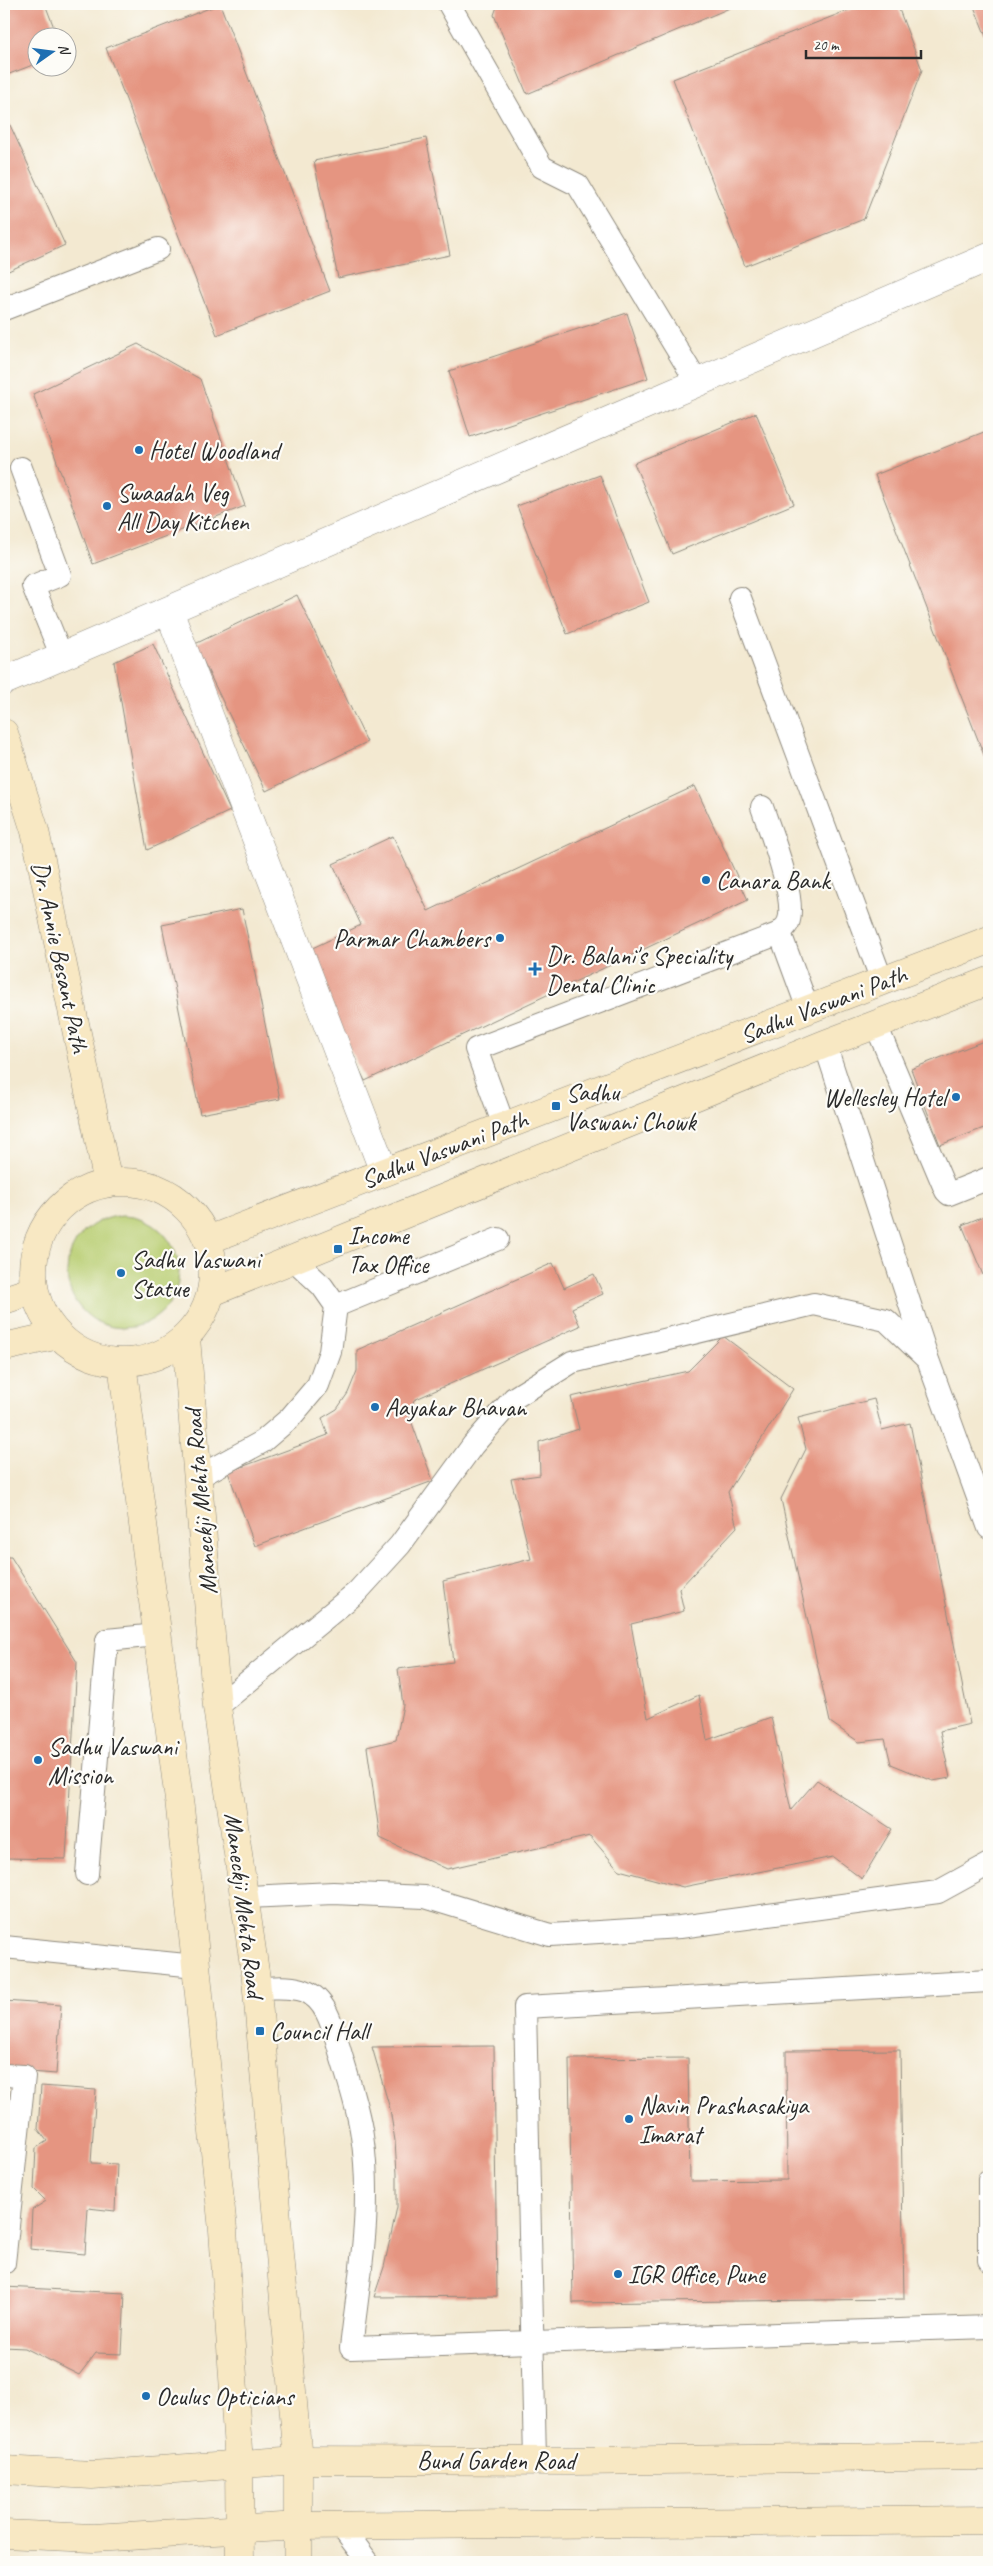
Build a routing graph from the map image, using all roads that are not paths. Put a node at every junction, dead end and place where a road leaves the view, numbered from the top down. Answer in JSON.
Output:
{"nodes":[{"id":1,"x":449,"y":4,"type":"edge"},
{"id":2,"x":158,"y":249,"type":"dead end"},
{"id":3,"x":989,"y":258,"type":"edge"},
{"id":4,"x":4,"y":309,"type":"edge"},
{"id":5,"x":698,"y":384,"type":"junction"},
{"id":6,"x":21,"y":468,"type":"dead end"},
{"id":7,"x":740,"y":598,"type":"dead end"},
{"id":8,"x":169,"y":611,"type":"junction"},
{"id":9,"x":62,"y":657,"type":"junction"},
{"id":10,"x":4,"y":682,"type":"edge"},
{"id":11,"x":4,"y":733,"type":"edge"},
{"id":12,"x":762,"y":807,"type":"dead end"},
{"id":13,"x":780,"y":933,"type":"junction"},
{"id":14,"x":989,"y":940,"type":"edge"},
{"id":15,"x":882,"y":981,"type":"junction"},
{"id":16,"x":989,"y":981,"type":"edge"},
{"id":17,"x":808,"y":1009,"type":"junction"},
{"id":18,"x":876,"y":1025,"type":"junction"},
{"id":19,"x":824,"y":1044,"type":"junction"},
{"id":20,"x":504,"y":1126,"type":"junction"},
{"id":21,"x":384,"y":1172,"type":"junction"},
{"id":22,"x":989,"y":1178,"type":"edge"},
{"id":23,"x":108,"y":1183,"type":"junction"},
{"id":24,"x":498,"y":1239,"type":"dead end"},
{"id":25,"x":208,"y":1240,"type":"junction"},
{"id":26,"x":294,"y":1259,"type":"junction"},
{"id":27,"x":34,"y":1290,"type":"junction"},
{"id":28,"x":212,"y":1292,"type":"junction"},
{"id":29,"x":4,"y":1300,"type":"edge"},
{"id":30,"x":336,"y":1306,"type":"junction"},
{"id":31,"x":58,"y":1335,"type":"junction"},
{"id":32,"x":186,"y":1338,"type":"junction"},
{"id":33,"x":4,"y":1348,"type":"edge"},
{"id":34,"x":928,"y":1360,"type":"junction"},
{"id":35,"x":122,"y":1363,"type":"junction"},
{"id":36,"x":198,"y":1477,"type":"junction"},
{"id":37,"x":989,"y":1528,"type":"edge"},
{"id":38,"x":157,"y":1635,"type":"junction"},
{"id":39,"x":217,"y":1706,"type":"junction"},
{"id":40,"x":989,"y":1864,"type":"edge"},
{"id":41,"x":87,"y":1874,"type":"dead end"},
{"id":42,"x":246,"y":1897,"type":"junction"},
{"id":43,"x":4,"y":1947,"type":"edge"},
{"id":44,"x":196,"y":1966,"type":"junction"},
{"id":45,"x":989,"y":1981,"type":"edge"},
{"id":46,"x":256,"y":1988,"type":"junction"},
{"id":47,"x":4,"y":2075,"type":"edge"},
{"id":48,"x":989,"y":2180,"type":"edge"},
{"id":49,"x":989,"y":2260,"type":"edge"},
{"id":50,"x":4,"y":2263,"type":"edge"},
{"id":51,"x":989,"y":2327,"type":"edge"},
{"id":52,"x":533,"y":2342,"type":"junction"},
{"id":53,"x":989,"y":2456,"type":"edge"},
{"id":54,"x":298,"y":2460,"type":"junction"},
{"id":55,"x":535,"y":2460,"type":"junction"},
{"id":56,"x":239,"y":2464,"type":"junction"},
{"id":57,"x":4,"y":2470,"type":"edge"},
{"id":58,"x":989,"y":2520,"type":"edge"},
{"id":59,"x":298,"y":2526,"type":"junction"},
{"id":60,"x":341,"y":2526,"type":"junction"},
{"id":61,"x":239,"y":2530,"type":"junction"},
{"id":62,"x":4,"y":2534,"type":"edge"},
{"id":63,"x":240,"y":2562,"type":"edge"},
{"id":64,"x":298,"y":2562,"type":"edge"},
{"id":65,"x":368,"y":2562,"type":"edge"}],
"edges":[{"from":1,"to":5,"type":"lane"},
{"from":2,"to":4,"type":"lane"},
{"from":3,"to":5,"type":"street"},
{"from":5,"to":8,"type":"street"},
{"from":6,"to":9,"type":"lane"},
{"from":7,"to":15,"type":"lane"},
{"from":8,"to":9,"type":"street"},
{"from":8,"to":21,"type":"street"},
{"from":9,"to":10,"type":"street"},
{"from":11,"to":23,"type":"main road","name":"Dr. Annie Besant Path"},
{"from":12,"to":13,"type":"lane"},
{"from":13,"to":17,"type":"lane"},
{"from":13,"to":20,"type":"lane"},
{"from":14,"to":15,"type":"main road","name":"Sadhu Vaswani Path"},
{"from":15,"to":17,"type":"main road","name":"Sadhu Vaswani Path"},
{"from":16,"to":18,"type":"main road"},
{"from":17,"to":20,"type":"main road","name":"Sadhu Vaswani Path"},
{"from":18,"to":19,"type":"main road"},
{"from":18,"to":22,"type":"lane"},
{"from":19,"to":26,"type":"main road"},
{"from":19,"to":34,"type":"lane"},
{"from":20,"to":21,"type":"main road","name":"Sadhu Vaswani Path"},
{"from":21,"to":25,"type":"main road","name":"Sadhu Vaswani Path"},
{"from":23,"to":25,"type":"main road"},
{"from":23,"to":27,"type":"main road"},
{"from":24,"to":30,"type":"lane"},
{"from":25,"to":28,"type":"main road"},
{"from":26,"to":28,"type":"main road"},
{"from":26,"to":30,"type":"lane"},
{"from":27,"to":29,"type":"main road"},
{"from":27,"to":31,"type":"main road"},
{"from":28,"to":32,"type":"main road"},
{"from":30,"to":36,"type":"lane"},
{"from":31,"to":33,"type":"main road"},
{"from":31,"to":35,"type":"main road"},
{"from":32,"to":35,"type":"main road"},
{"from":32,"to":36,"type":"main road","name":"Maneckji Mehta Road"},
{"from":34,"to":37,"type":"lane"},
{"from":34,"to":39,"type":"lane"},
{"from":35,"to":38,"type":"main road"},
{"from":36,"to":39,"type":"main road","name":"Maneckji Mehta Road"},
{"from":38,"to":41,"type":"lane"},
{"from":38,"to":44,"type":"main road"},
{"from":39,"to":42,"type":"main road","name":"Maneckji Mehta Road"},
{"from":40,"to":42,"type":"lane"},
{"from":42,"to":46,"type":"main road","name":"Maneckji Mehta Road"},
{"from":43,"to":44,"type":"lane"},
{"from":44,"to":56,"type":"main road"},
{"from":45,"to":52,"type":"lane"},
{"from":46,"to":52,"type":"lane"},
{"from":46,"to":54,"type":"main road","name":"Maneckji Mehta Road"},
{"from":47,"to":50,"type":"lane"},
{"from":48,"to":49,"type":"lane"},
{"from":51,"to":52,"type":"lane"},
{"from":52,"to":55,"type":"lane"},
{"from":53,"to":55,"type":"main road","name":"Bund Garden Road"},
{"from":54,"to":55,"type":"main road","name":"Bund Garden Road"},
{"from":54,"to":56,"type":"main road","name":"Bund Garden Road"},
{"from":54,"to":59,"type":"main road","name":"Maneckji Mehta Road"},
{"from":56,"to":57,"type":"main road","name":"Bund Garden Road"},
{"from":56,"to":61,"type":"main road"},
{"from":58,"to":60,"type":"main road"},
{"from":59,"to":60,"type":"main road"},
{"from":59,"to":61,"type":"main road"},
{"from":59,"to":64,"type":"main road","name":"Maneckji Mehta Road"},
{"from":60,"to":65,"type":"lane"},
{"from":61,"to":62,"type":"main road"},
{"from":61,"to":63,"type":"main road"}]}
